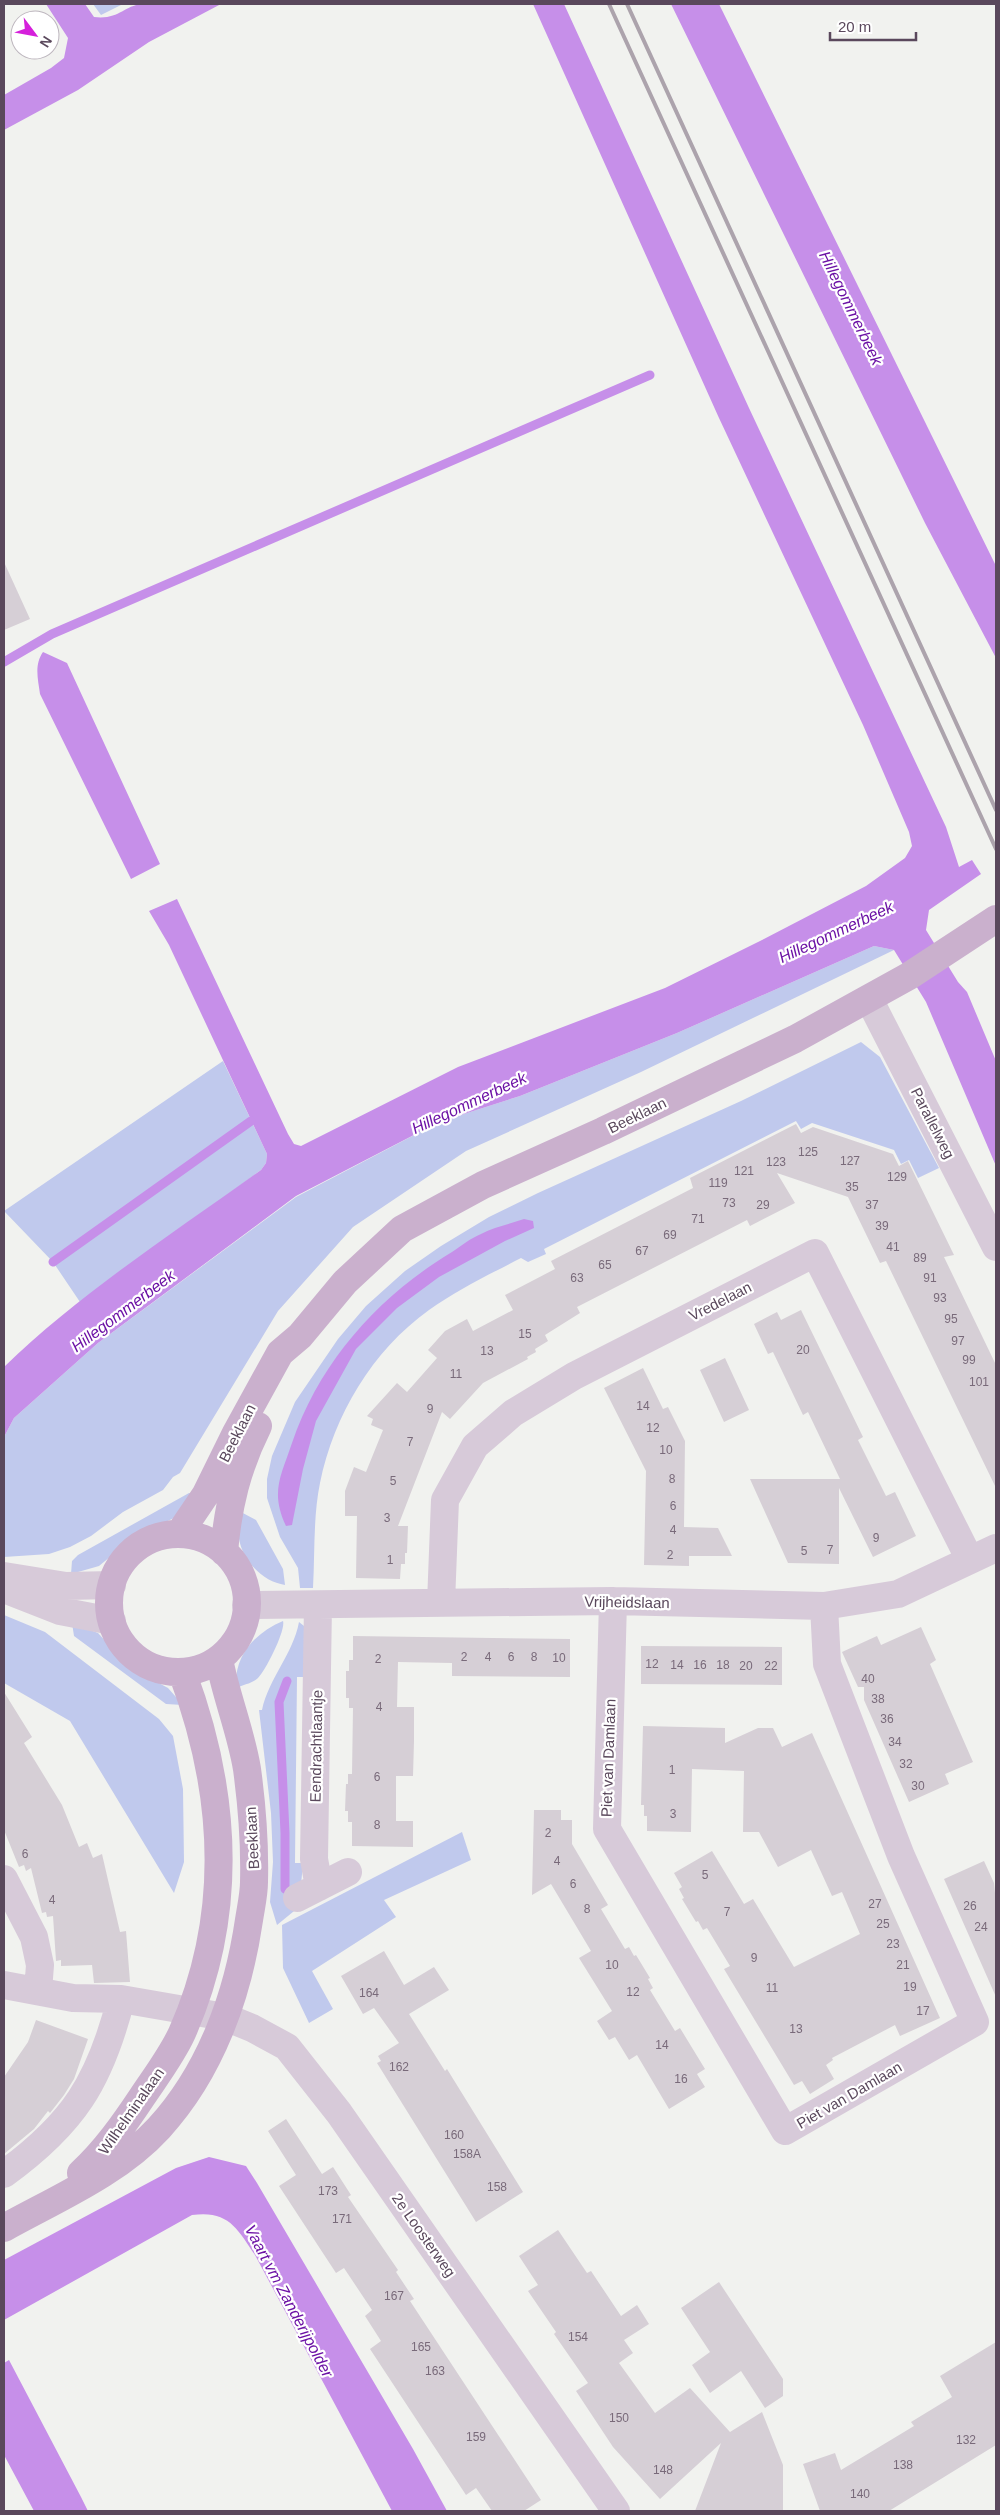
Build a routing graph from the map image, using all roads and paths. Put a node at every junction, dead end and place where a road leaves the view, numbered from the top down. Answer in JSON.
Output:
{"nodes":[{"id":1,"x":996,"y":919,"type":"edge"},
{"id":2,"x":869,"y":999,"type":"junction"},
{"id":3,"x":996,"y":1247,"type":"edge"},
{"id":4,"x":300,"y":1336,"type":"junction"},
{"id":5,"x":179,"y":1534,"type":"junction"},
{"id":6,"x":996,"y":1548,"type":"edge"},
{"id":7,"x":224,"y":1552,"type":"junction"},
{"id":8,"x":970,"y":1560,"type":"junction"},
{"id":9,"x":4,"y":1576,"type":"edge"},
{"id":10,"x":112,"y":1585,"type":"junction"},
{"id":11,"x":4,"y":1589,"type":"edge"},
{"id":12,"x":613,"y":1601,"type":"junction"},
{"id":13,"x":441,"y":1603,"type":"junction"},
{"id":14,"x":246,"y":1605,"type":"junction"},
{"id":15,"x":318,"y":1605,"type":"junction"},
{"id":16,"x":824,"y":1606,"type":"junction"},
{"id":17,"x":112,"y":1621,"type":"junction"},
{"id":18,"x":219,"y":1659,"type":"junction"},
{"id":19,"x":182,"y":1672,"type":"junction"},
{"id":20,"x":348,"y":1872,"type":"dead end"},
{"id":21,"x":4,"y":1878,"type":"edge"},
{"id":22,"x":4,"y":1985,"type":"edge"},
{"id":23,"x":38,"y":1992,"type":"junction"},
{"id":24,"x":121,"y":1999,"type":"junction"},
{"id":25,"x":191,"y":2010,"type":"junction"},
{"id":26,"x":225,"y":2017,"type":"junction"},
{"id":27,"x":4,"y":2174,"type":"edge"},
{"id":28,"x":55,"y":2199,"type":"junction"},
{"id":29,"x":4,"y":2228,"type":"edge"},
{"id":30,"x":616,"y":2511,"type":"edge"}],
"edges":[{"from":1,"to":2,"type":"main road","name":"Beeklaan"},
{"from":2,"to":3,"type":"street","name":"Parallelweg"},
{"from":2,"to":4,"type":"main road","name":"Beeklaan"},
{"from":4,"to":5,"type":"main road","name":"Beeklaan"},
{"from":4,"to":7,"type":"main road","name":"Beeklaan"},
{"from":5,"to":7,"type":"main road"},
{"from":5,"to":10,"type":"main road"},
{"from":6,"to":8,"type":"street","name":"Vrijheidslaan"},
{"from":7,"to":14,"type":"main road"},
{"from":8,"to":13,"type":"street","name":"Vredelaan"},
{"from":8,"to":16,"type":"street","name":"Vrijheidslaan"},
{"from":9,"to":10,"type":"street"},
{"from":10,"to":17,"type":"main road"},
{"from":11,"to":17,"type":"street"},
{"from":12,"to":13,"type":"street","name":"Vrijheidslaan"},
{"from":12,"to":16,"type":"street","name":"Vrijheidslaan"},
{"from":12,"to":16,"type":"street","name":"Piet van Damlaan"},
{"from":13,"to":15,"type":"street","name":"Vrijheidslaan"},
{"from":14,"to":15,"type":"street","name":"Vrijheidslaan"},
{"from":14,"to":18,"type":"main road"},
{"from":15,"to":20,"type":"street","name":"Eendrachtlaantje"},
{"from":17,"to":19,"type":"main road"},
{"from":18,"to":19,"type":"main road"},
{"from":18,"to":26,"type":"main road","name":"Beeklaan"},
{"from":19,"to":25,"type":"main road"},
{"from":21,"to":23,"type":"street"},
{"from":22,"to":23,"type":"street","name":"2e Loosterweg"},
{"from":23,"to":24,"type":"street","name":"2e Loosterweg"},
{"from":24,"to":25,"type":"street","name":"2e Loosterweg"},
{"from":24,"to":27,"type":"street"},
{"from":25,"to":26,"type":"street","name":"2e Loosterweg"},
{"from":25,"to":28,"type":"main road","name":"Wilhelminalaan"},
{"from":26,"to":28,"type":"main road","name":"Wilhelminalaan"},
{"from":26,"to":30,"type":"street","name":"2e Loosterweg"},
{"from":28,"to":29,"type":"main road","name":"Wilhelminalaan"}]}
